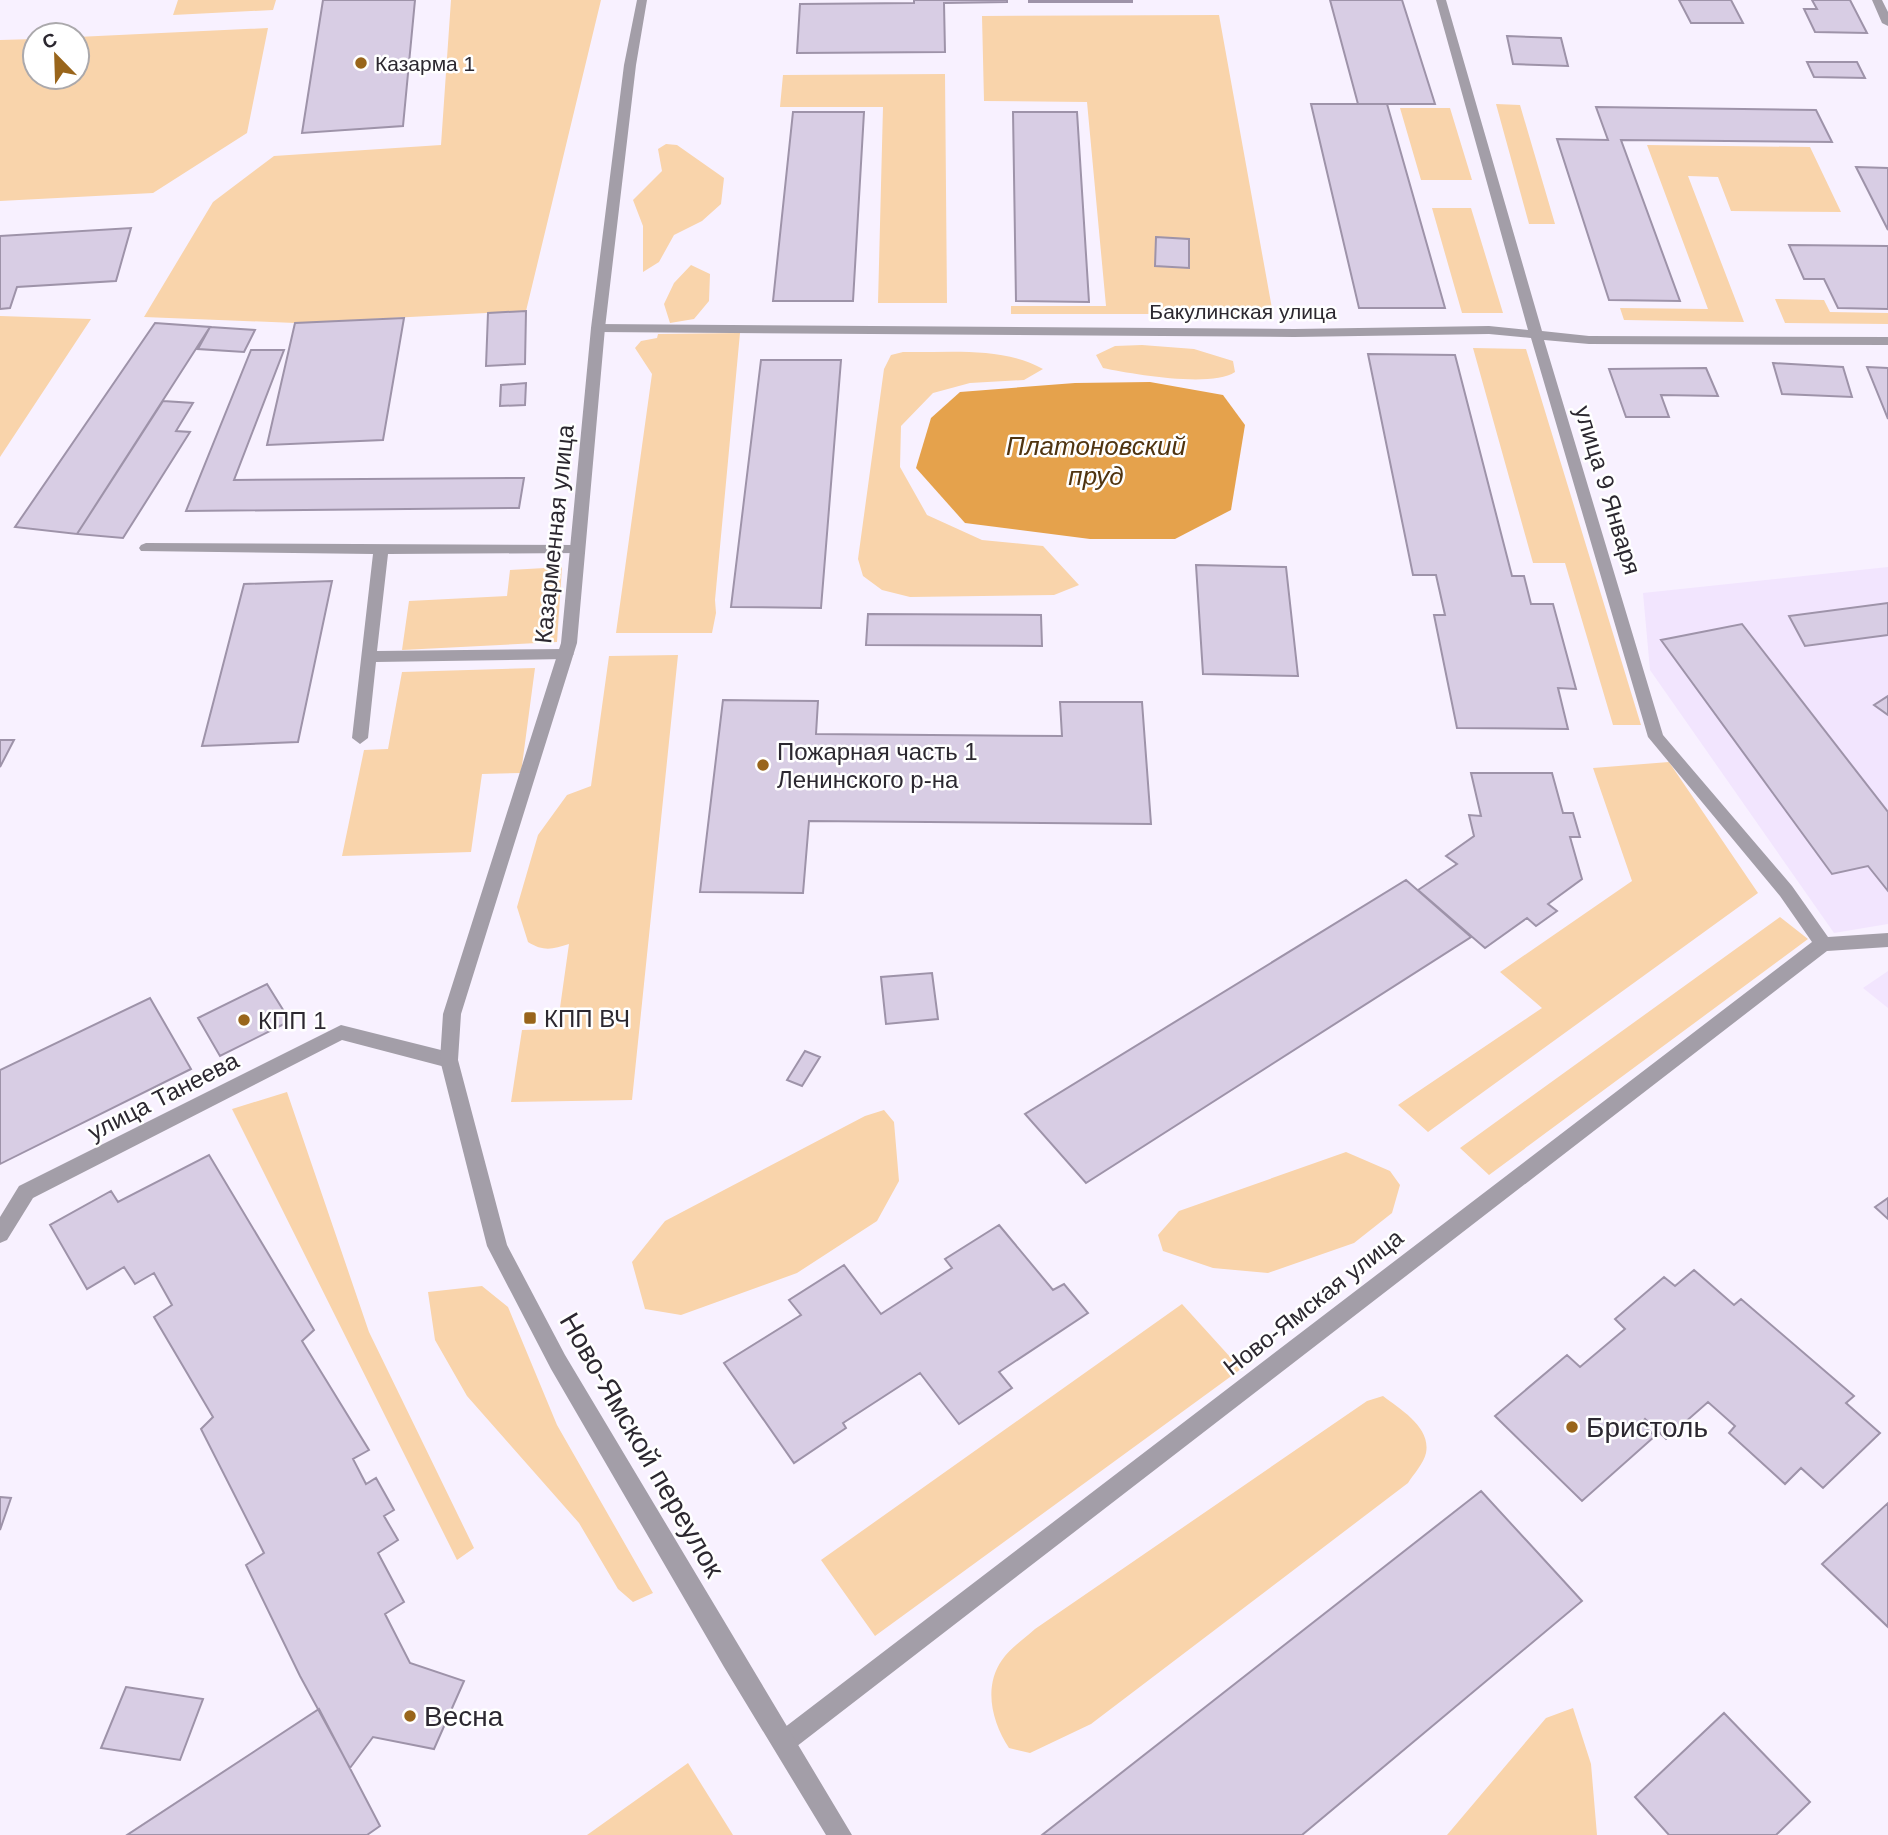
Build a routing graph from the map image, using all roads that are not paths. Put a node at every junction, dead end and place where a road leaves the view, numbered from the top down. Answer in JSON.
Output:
{"nodes":[{"id":1,"x":642,"y":0,"type":"edge"},
{"id":2,"x":1441,"y":0,"type":"edge"},
{"id":3,"x":1877,"y":0,"type":"edge"},
{"id":4,"x":1888,"y":23,"type":"edge"},
{"id":5,"x":598,"y":328,"type":"junction"},
{"id":6,"x":1536,"y":334,"type":"junction"},
{"id":7,"x":1888,"y":341,"type":"edge"},
{"id":8,"x":146,"y":548,"type":"dead end"},
{"id":9,"x":382,"y":548,"type":"junction"},
{"id":10,"x":577,"y":550,"type":"junction"},
{"id":11,"x":566,"y":654,"type":"junction"},
{"id":12,"x":370,"y":657,"type":"junction"},
{"id":13,"x":360,"y":738,"type":"dead end"},
{"id":14,"x":1888,"y":940,"type":"edge"},
{"id":15,"x":1823,"y":944,"type":"junction"},
{"id":16,"x":449,"y":1059,"type":"junction"},
{"id":17,"x":0,"y":1234,"type":"edge"},
{"id":18,"x":783,"y":1742,"type":"junction"},
{"id":19,"x":840,"y":1835,"type":"edge"}],
"edges":[{"from":1,"to":5,"type":"street","name":"Казарменная улица"},
{"from":2,"to":6,"type":"street","name":"улица 9 Января"},
{"from":3,"to":4,"type":"street"},
{"from":5,"to":6,"type":"street","name":"Бакулинская улица"},
{"from":5,"to":10,"type":"street","name":"Казарменная улица"},
{"from":6,"to":7,"type":"street","name":"Бакулинская улица"},
{"from":6,"to":15,"type":"street","name":"улица 9 Января"},
{"from":8,"to":9,"type":"street"},
{"from":9,"to":10,"type":"street"},
{"from":9,"to":12,"type":"street"},
{"from":10,"to":11,"type":"street","name":"Казарменная улица"},
{"from":11,"to":12,"type":"street"},
{"from":11,"to":16,"type":"street","name":"Казарменная улица"},
{"from":12,"to":13,"type":"street"},
{"from":14,"to":15,"type":"street"},
{"from":15,"to":18,"type":"street","name":"Ново-Ямская улица"},
{"from":16,"to":17,"type":"street","name":"улица Танеева"},
{"from":16,"to":18,"type":"street","name":"Ново-Ямской переулок"},
{"from":18,"to":19,"type":"street","name":"Ново-Ямской переулок"}]}
